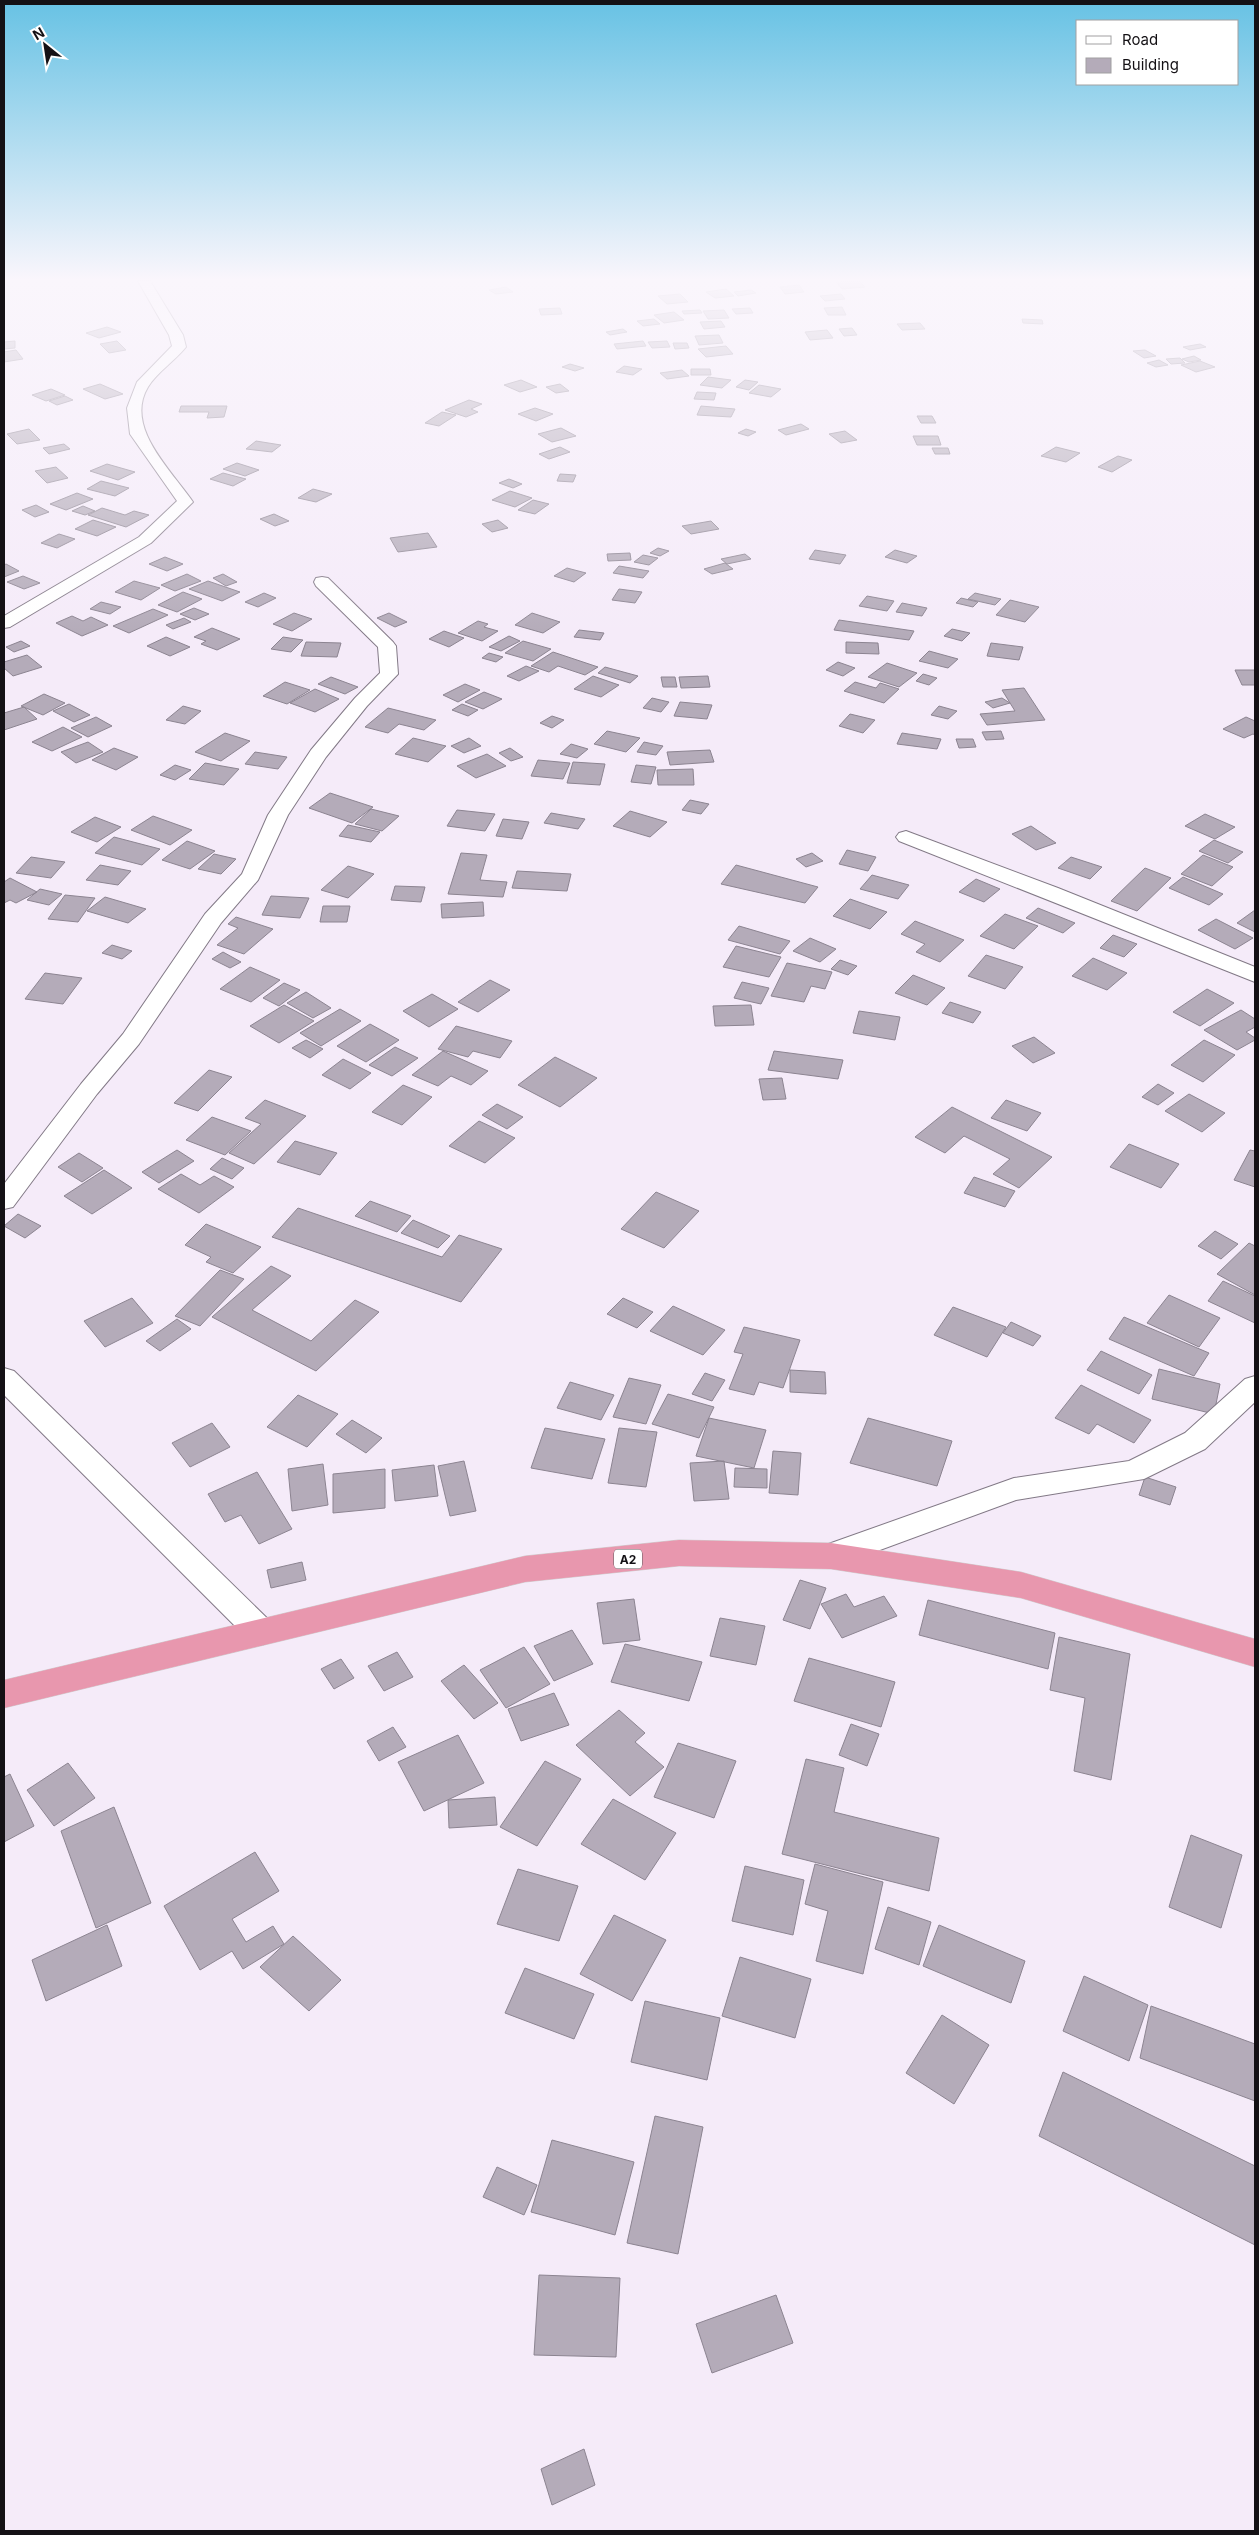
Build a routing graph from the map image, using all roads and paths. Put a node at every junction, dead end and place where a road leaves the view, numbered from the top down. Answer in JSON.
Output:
{"nodes":[{"id":1,"x":137,"y":399,"type":"edge"},
{"id":2,"x":322,"y":582,"type":"dead end"},
{"id":3,"x":4,"y":623,"type":"edge"},
{"id":4,"x":906,"y":837,"type":"dead end"},
{"id":5,"x":1255,"y":975,"type":"edge"},
{"id":6,"x":4,"y":1201,"type":"edge"},
{"id":7,"x":4,"y":1378,"type":"edge"},
{"id":8,"x":1255,"y":1386,"type":"edge"},
{"id":9,"x":830,"y":1556,"type":"junction"},
{"id":10,"x":261,"y":1632,"type":"junction"},
{"id":11,"x":1255,"y":1653,"type":"edge"},
{"id":12,"x":4,"y":1694,"type":"edge"}],
"edges":[{"from":1,"to":3,"type":"street"},
{"from":2,"to":6,"type":"street"},
{"from":4,"to":5,"type":"street"},
{"from":7,"to":10,"type":"street"},
{"from":8,"to":9,"type":"street"},
{"from":9,"to":10,"type":"highway","number":"A2"},
{"from":9,"to":11,"type":"highway","number":"A2"},
{"from":10,"to":12,"type":"highway","number":"A2"}]}
